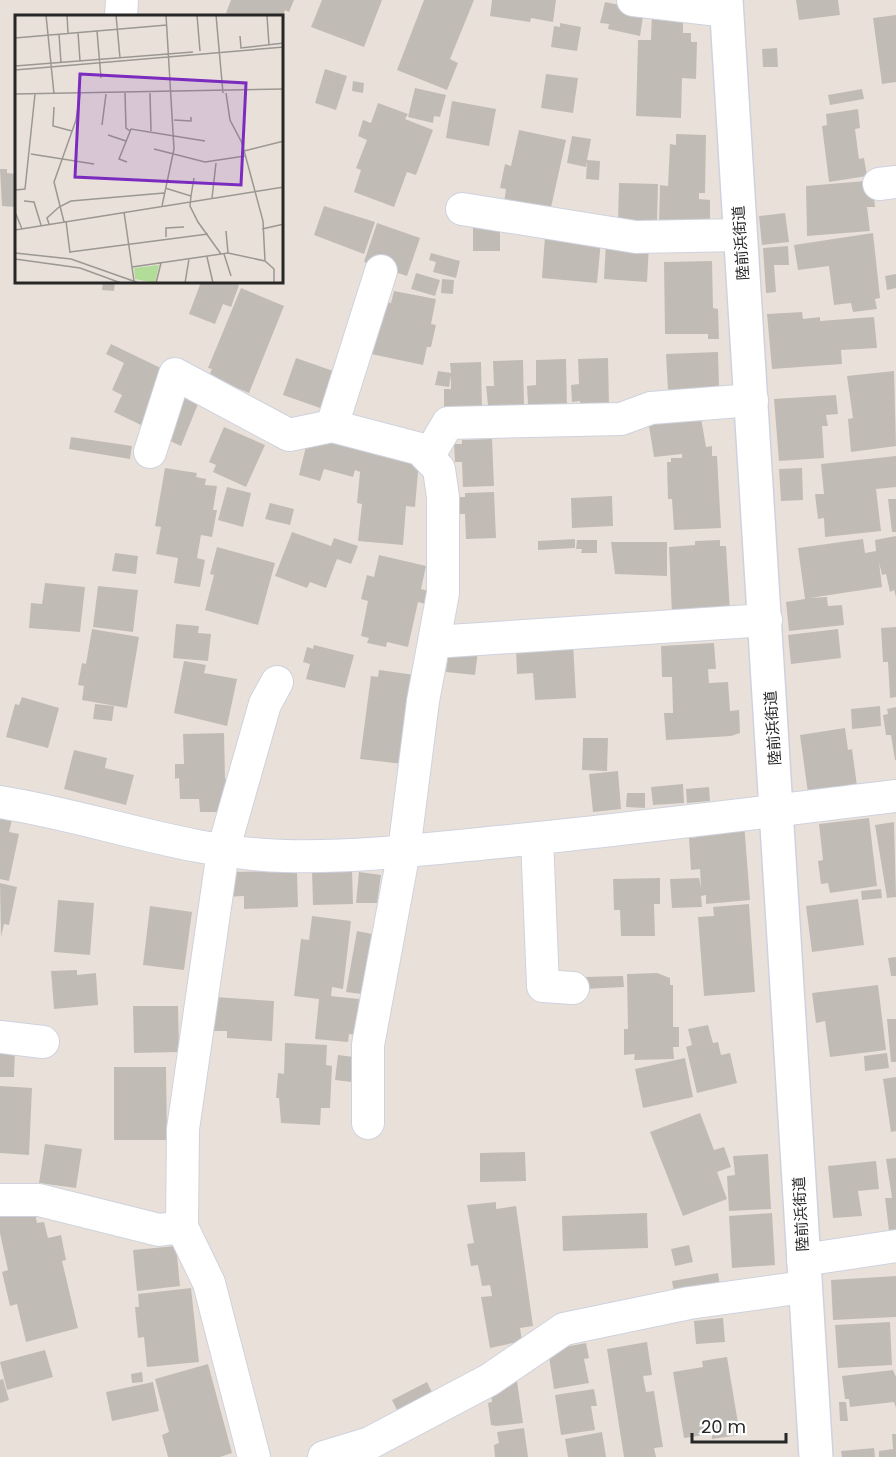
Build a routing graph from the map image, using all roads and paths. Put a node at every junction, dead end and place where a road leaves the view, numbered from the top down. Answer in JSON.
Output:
{"nodes":[{"id":1,"x":122,"y":0,"type":"edge"},
{"id":2,"x":633,"y":0,"type":"edge"},
{"id":3,"x":727,"y":5,"type":"edge"},
{"id":4,"x":121,"y":15,"type":"edge"},
{"id":5,"x":462,"y":209,"type":"dead end"},
{"id":6,"x":740,"y":235,"type":"junction"},
{"id":7,"x":381,"y":271,"type":"dead end"},
{"id":8,"x":753,"y":400,"type":"junction"},
{"id":9,"x":332,"y":426,"type":"junction"},
{"id":10,"x":150,"y":452,"type":"dead end"},
{"id":11,"x":428,"y":457,"type":"junction"},
{"id":12,"x":766,"y":620,"type":"junction"},
{"id":13,"x":434,"y":642,"type":"junction"},
{"id":14,"x":277,"y":682,"type":"dead end"},
{"id":15,"x":896,"y":796,"type":"edge"},
{"id":16,"x":0,"y":802,"type":"edge"},
{"id":17,"x":778,"y":811,"type":"junction"},
{"id":18,"x":537,"y":838,"type":"junction"},
{"id":19,"x":223,"y":850,"type":"junction"},
{"id":20,"x":405,"y":851,"type":"junction"},
{"id":21,"x":573,"y":988,"type":"dead end"},
{"id":22,"x":0,"y":1037,"type":"edge"},
{"id":23,"x":43,"y":1042,"type":"dead end"},
{"id":24,"x":368,"y":1123,"type":"dead end"},
{"id":25,"x":0,"y":1200,"type":"edge"},
{"id":26,"x":182,"y":1227,"type":"junction"},
{"id":27,"x":896,"y":1246,"type":"edge"},
{"id":28,"x":804,"y":1273,"type":"junction"},
{"id":29,"x":254,"y":1457,"type":"edge"},
{"id":30,"x":324,"y":1457,"type":"edge"},
{"id":31,"x":816,"y":1457,"type":"edge"}],
"edges":[{"from":1,"to":4,"type":"street"},
{"from":2,"to":3,"type":"street"},
{"from":3,"to":6,"type":"street","name":"陸前浜街道"},
{"from":5,"to":6,"type":"street"},
{"from":6,"to":8,"type":"street","name":"陸前浜街道"},
{"from":7,"to":9,"type":"street"},
{"from":8,"to":11,"type":"street"},
{"from":8,"to":12,"type":"street","name":"陸前浜街道"},
{"from":9,"to":10,"type":"street"},
{"from":9,"to":11,"type":"street"},
{"from":11,"to":13,"type":"street"},
{"from":12,"to":13,"type":"street"},
{"from":12,"to":17,"type":"street","name":"陸前浜街道"},
{"from":13,"to":20,"type":"street"},
{"from":14,"to":19,"type":"street"},
{"from":15,"to":17,"type":"street"},
{"from":16,"to":19,"type":"street"},
{"from":17,"to":18,"type":"street"},
{"from":17,"to":28,"type":"street","name":"陸前浜街道"},
{"from":18,"to":20,"type":"street"},
{"from":18,"to":21,"type":"street"},
{"from":19,"to":20,"type":"street"},
{"from":19,"to":26,"type":"street"},
{"from":20,"to":24,"type":"street"},
{"from":22,"to":23,"type":"street"},
{"from":25,"to":26,"type":"street"},
{"from":26,"to":29,"type":"street"},
{"from":27,"to":28,"type":"street"},
{"from":28,"to":30,"type":"street"},
{"from":28,"to":31,"type":"street","name":"陸前浜街道"}]}
